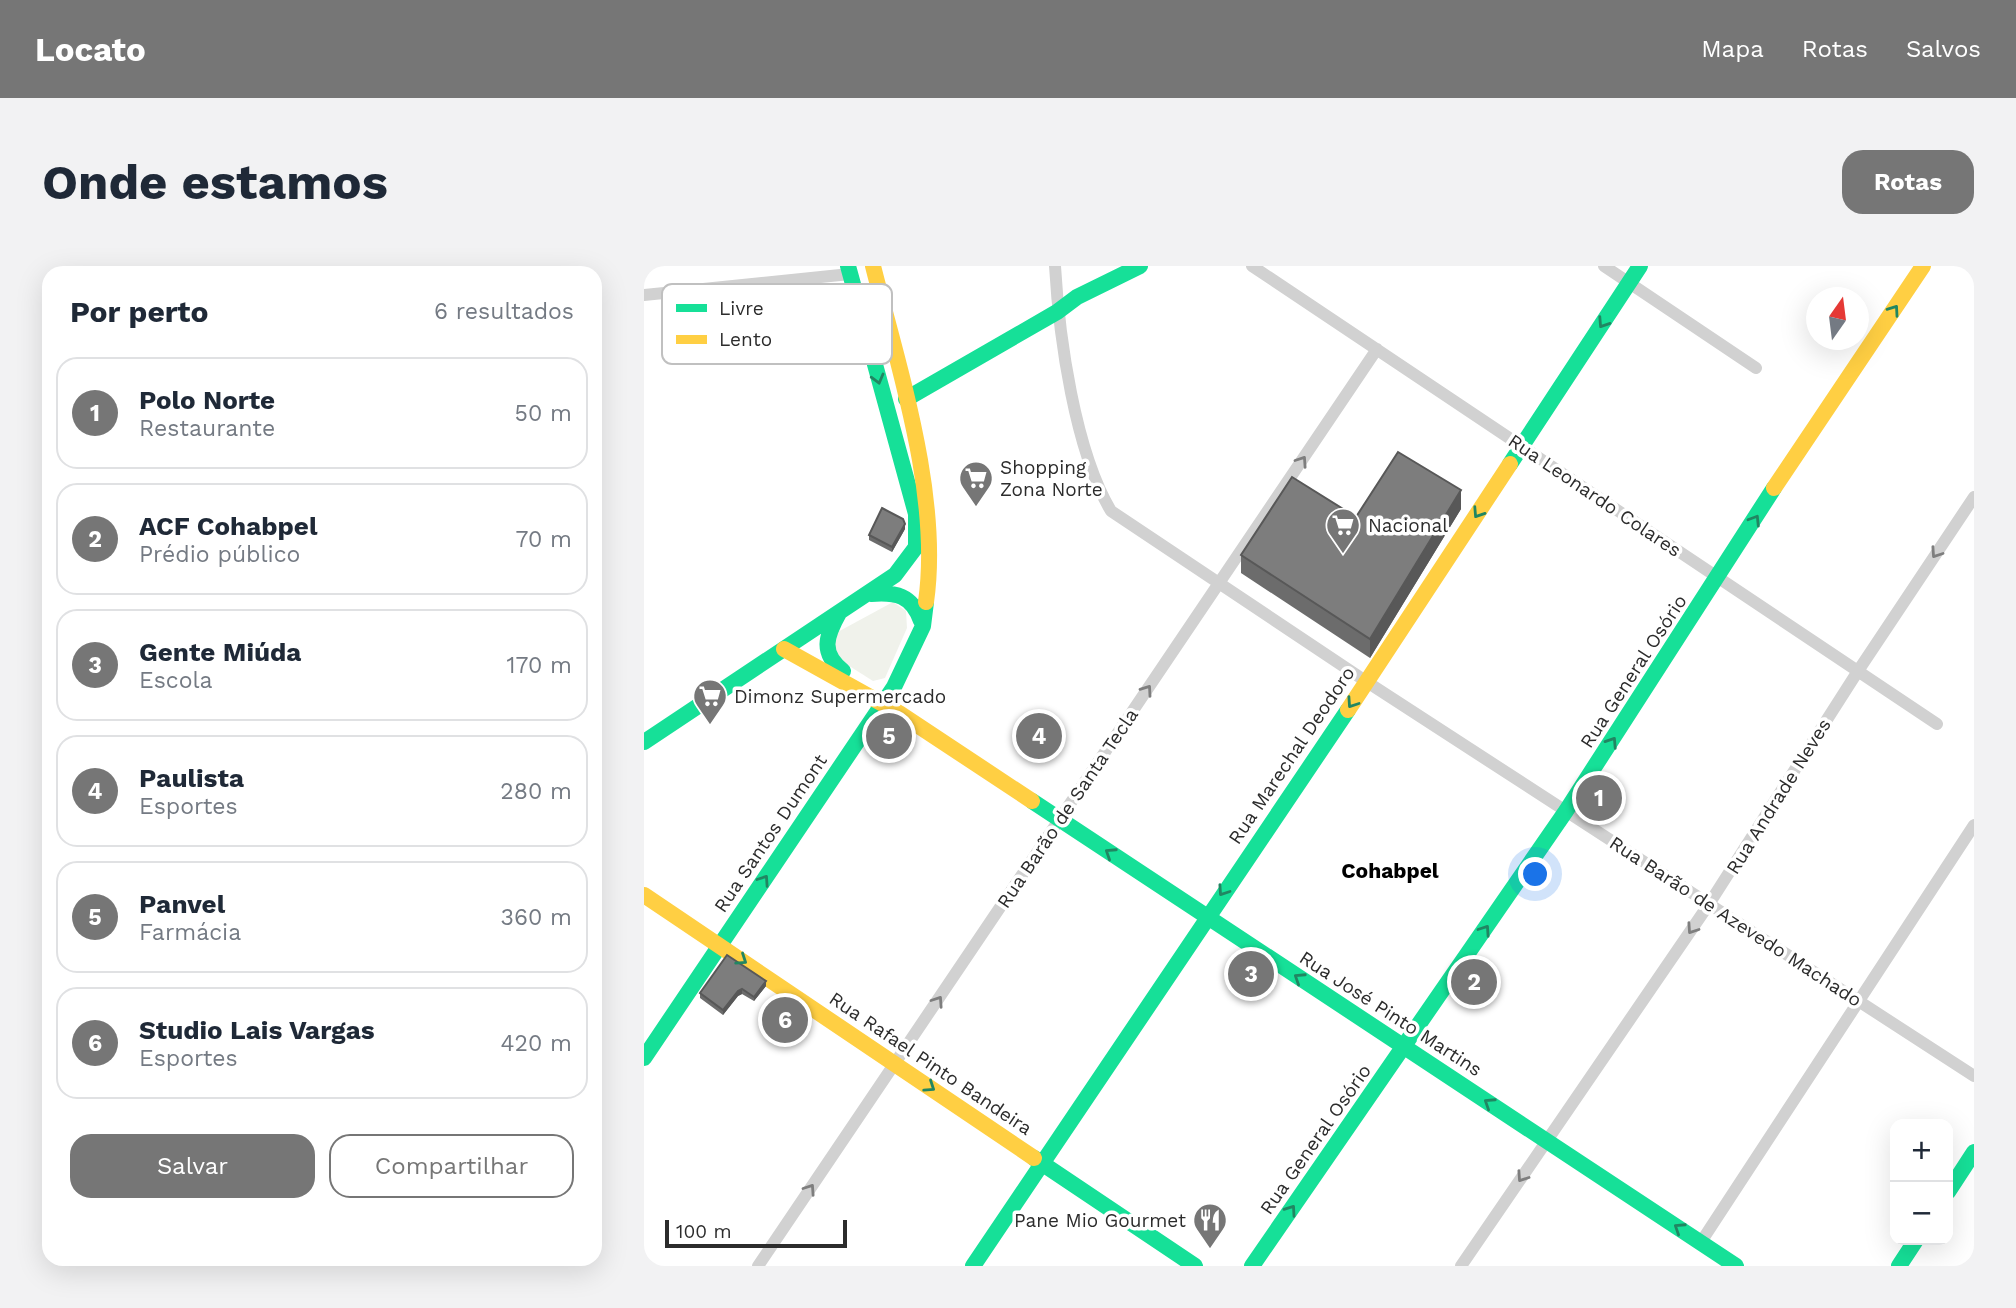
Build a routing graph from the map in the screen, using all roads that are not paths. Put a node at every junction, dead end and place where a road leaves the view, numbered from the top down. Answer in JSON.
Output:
{"nodes":[{"id":1,"x":873,"y":266,"type":"edge"},
{"id":2,"x":1055,"y":266,"type":"edge"},
{"id":3,"x":1140,"y":266,"type":"edge"},
{"id":4,"x":1252,"y":266,"type":"edge"},
{"id":5,"x":1604,"y":266,"type":"edge"},
{"id":6,"x":1640,"y":266,"type":"edge"},
{"id":7,"x":1923,"y":266,"type":"edge"},
{"id":8,"x":849,"y":270,"type":"edge"},
{"id":9,"x":1629,"y":283,"type":"junction"},
{"id":10,"x":734,"y":284,"type":"edge"},
{"id":11,"x":878,"y":284,"type":"edge"},
{"id":12,"x":662,"y":293,"type":"edge"},
{"id":13,"x":644,"y":295,"type":"edge"},
{"id":14,"x":1057,"y":312,"type":"junction"},
{"id":15,"x":892,"y":342,"type":"edge"},
{"id":16,"x":1377,"y":349,"type":"junction"},
{"id":17,"x":875,"y":364,"type":"edge"},
{"id":18,"x":1756,"y":368,"type":"dead end"},
{"id":19,"x":906,"y":398,"type":"junction"},
{"id":20,"x":1522,"y":446,"type":"junction"},
{"id":21,"x":1974,"y":497,"type":"edge"},
{"id":22,"x":1719,"y":578,"type":"junction"},
{"id":23,"x":1411,"y":580,"type":"edge"},
{"id":24,"x":1219,"y":585,"type":"junction"},
{"id":25,"x":1427,"y":590,"type":"junction"},
{"id":26,"x":871,"y":594,"type":"junction"},
{"id":27,"x":841,"y":609,"type":"junction"},
{"id":28,"x":923,"y":626,"type":"junction"},
{"id":29,"x":784,"y":649,"type":"junction"},
{"id":30,"x":1858,"y":671,"type":"junction"},
{"id":31,"x":1367,"y":682,"type":"junction"},
{"id":32,"x":895,"y":685,"type":"junction"},
{"id":33,"x":883,"y":703,"type":"junction"},
{"id":34,"x":899,"y":713,"type":"junction"},
{"id":35,"x":1937,"y":724,"type":"dead end"},
{"id":36,"x":644,"y":742,"type":"edge"},
{"id":37,"x":1566,"y":811,"type":"junction"},
{"id":38,"x":1058,"y":819,"type":"junction"},
{"id":39,"x":1974,"y":825,"type":"edge"},
{"id":40,"x":644,"y":895,"type":"edge"},
{"id":41,"x":1709,"y":904,"type":"junction"},
{"id":42,"x":1206,"y":916,"type":"junction"},
{"id":43,"x":720,"y":945,"type":"junction"},
{"id":44,"x":1860,"y":1002,"type":"junction"},
{"id":45,"x":1404,"y":1047,"type":"junction"},
{"id":46,"x":644,"y":1058,"type":"edge"},
{"id":47,"x":896,"y":1064,"type":"junction"},
{"id":48,"x":1974,"y":1076,"type":"edge"},
{"id":49,"x":1547,"y":1141,"type":"junction"},
{"id":50,"x":1974,"y":1152,"type":"edge"},
{"id":51,"x":1041,"y":1162,"type":"junction"},
{"id":52,"x":1953,"y":1184,"type":"edge"},
{"id":53,"x":1701,"y":1242,"type":"junction"},
{"id":54,"x":1913,"y":1245,"type":"edge"},
{"id":55,"x":758,"y":1266,"type":"edge"},
{"id":56,"x":973,"y":1266,"type":"edge"},
{"id":57,"x":1195,"y":1266,"type":"edge"},
{"id":58,"x":1252,"y":1266,"type":"edge"},
{"id":59,"x":1461,"y":1266,"type":"edge"},
{"id":60,"x":1736,"y":1266,"type":"edge"},
{"id":61,"x":1899,"y":1266,"type":"edge"}],
"edges":[{"from":1,"to":11,"type":"street","name":"Rua Santos Dumont"},
{"from":2,"to":14,"type":"street","name":"Rua Barão de Azevedo Machado"},
{"from":3,"to":14,"type":"street"},
{"from":4,"to":16,"type":"street","name":"Rua Leonardo Colares"},
{"from":5,"to":9,"type":"street"},
{"from":6,"to":9,"type":"street","name":"Rua Marechal Deodoro"},
{"from":22,"to":7,"type":"street","name":"Rua General Osório","one_way":true},
{"from":8,"to":10,"type":"street"},
{"from":9,"to":18,"type":"street"},
{"from":9,"to":20,"type":"street","name":"Rua Marechal Deodoro","one_way":true},
{"from":12,"to":13,"type":"street"},
{"from":14,"to":19,"type":"street"},
{"from":14,"to":24,"type":"street","name":"Rua Barão de Azevedo Machado"},
{"from":15,"to":19,"type":"street","name":"Rua Santos Dumont"},
{"from":16,"to":20,"type":"street","name":"Rua Leonardo Colares"},
{"from":24,"to":16,"type":"street","name":"Rua Barão de Santa Tecla","one_way":true},
{"from":17,"to":26,"type":"street","one_way":true},
{"from":19,"to":28,"type":"street","name":"Rua Santos Dumont"},
{"from":20,"to":22,"type":"street","name":"Rua Leonardo Colares"},
{"from":20,"to":25,"type":"street","name":"Rua Marechal Deodoro","one_way":true},
{"from":21,"to":30,"type":"street","name":"Rua Andrade Neves","one_way":true},
{"from":22,"to":30,"type":"street","name":"Rua Leonardo Colares"},
{"from":37,"to":22,"type":"street","name":"Rua General Osório","one_way":true},
{"from":23,"to":25,"type":"street"},
{"from":24,"to":31,"type":"street","name":"Rua Barão de Azevedo Machado"},
{"from":38,"to":24,"type":"street","name":"Rua Barão de Santa Tecla","one_way":true},
{"from":25,"to":31,"type":"street","name":"Rua Marechal Deodoro"},
{"from":26,"to":27,"type":"street"},
{"from":26,"to":28,"type":"street"},
{"from":27,"to":29,"type":"street"},
{"from":27,"to":32,"type":"street"},
{"from":28,"to":32,"type":"street","name":"Rua Santos Dumont"},
{"from":29,"to":33,"type":"street","name":"Rua José Pinto Martins"},
{"from":29,"to":36,"type":"street"},
{"from":30,"to":35,"type":"street","name":"Rua Leonardo Colares"},
{"from":30,"to":41,"type":"street","name":"Rua Andrade Neves"},
{"from":31,"to":37,"type":"street","name":"Rua Barão de Azevedo Machado"},
{"from":31,"to":42,"type":"street","name":"Rua Marechal Deodoro","one_way":true},
{"from":32,"to":33,"type":"street","name":"Rua Santos Dumont"},
{"from":32,"to":34,"type":"street"},
{"from":33,"to":34,"type":"street","name":"Rua José Pinto Martins"},
{"from":43,"to":33,"type":"street","name":"Rua Santos Dumont","one_way":true},
{"from":34,"to":38,"type":"street","name":"Rua José Pinto Martins"},
{"from":37,"to":41,"type":"street","name":"Rua Barão de Azevedo Machado"},
{"from":45,"to":37,"type":"street","name":"Rua General Osório","one_way":true},
{"from":42,"to":38,"type":"street","name":"Rua José Pinto Martins","one_way":true},
{"from":47,"to":38,"type":"street","name":"Rua Barão de Santa Tecla","one_way":true},
{"from":39,"to":44,"type":"street"},
{"from":40,"to":43,"type":"street","name":"Rua Rafael Pinto Bandeira"},
{"from":41,"to":44,"type":"street","name":"Rua Barão de Azevedo Machado"},
{"from":41,"to":49,"type":"street","name":"Rua Andrade Neves","one_way":true},
{"from":45,"to":42,"type":"street","name":"Rua José Pinto Martins","one_way":true},
{"from":42,"to":51,"type":"street","name":"Rua Marechal Deodoro"},
{"from":43,"to":46,"type":"street","name":"Rua Santos Dumont"},
{"from":43,"to":47,"type":"street","name":"Rua Rafael Pinto Bandeira","one_way":true},
{"from":44,"to":48,"type":"street","name":"Rua Barão de Azevedo Machado"},
{"from":44,"to":53,"type":"street"},
{"from":49,"to":45,"type":"street","name":"Rua José Pinto Martins","one_way":true},
{"from":58,"to":45,"type":"street","name":"Rua General Osório","one_way":true},
{"from":47,"to":51,"type":"street","name":"Rua Rafael Pinto Bandeira","one_way":true},
{"from":55,"to":47,"type":"street","name":"Rua Barão de Santa Tecla","one_way":true},
{"from":53,"to":49,"type":"street","name":"Rua José Pinto Martins","one_way":true},
{"from":49,"to":59,"type":"street","name":"Rua Andrade Neves","one_way":true},
{"from":50,"to":52,"type":"street"},
{"from":51,"to":56,"type":"street","name":"Rua Marechal Deodoro"},
{"from":51,"to":57,"type":"street","name":"Rua Rafael Pinto Bandeira"},
{"from":53,"to":60,"type":"street","name":"Rua José Pinto Martins"},
{"from":54,"to":61,"type":"street"}]}
